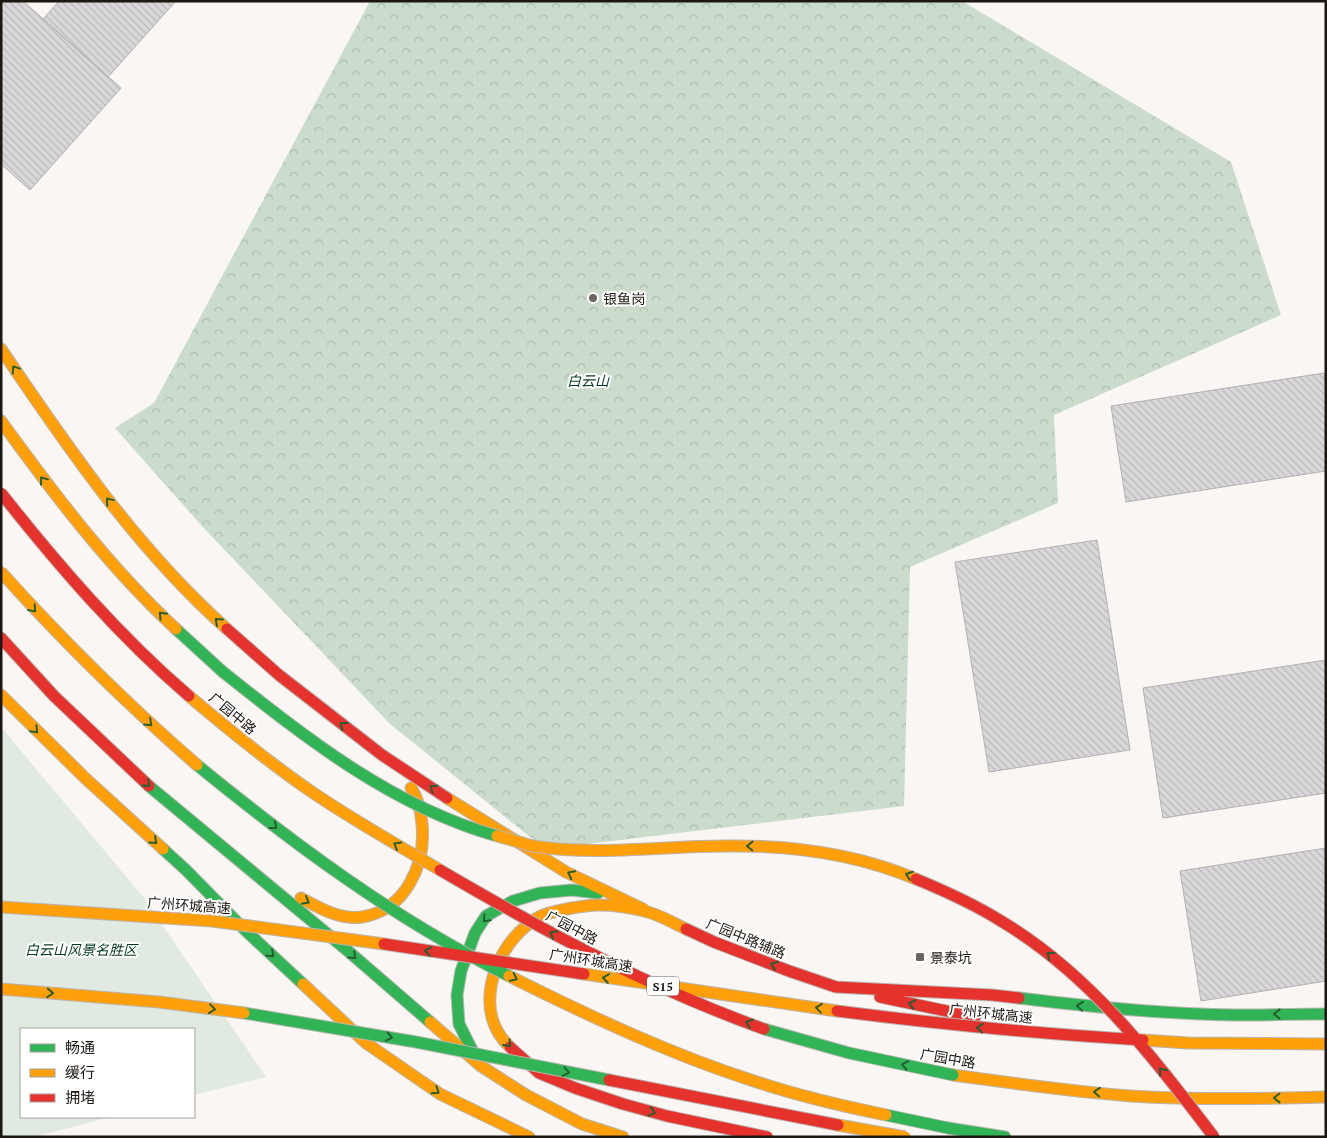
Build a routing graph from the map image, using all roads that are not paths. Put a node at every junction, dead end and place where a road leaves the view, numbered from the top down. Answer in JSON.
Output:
{"nodes":[{"id":1,"x":1,"y":349,"type":"edge"},
{"id":2,"x":1,"y":421,"type":"edge"},
{"id":3,"x":1,"y":493,"type":"edge"},
{"id":4,"x":1,"y":572,"type":"edge"},
{"id":5,"x":1,"y":638,"type":"edge"},
{"id":6,"x":1,"y":695,"type":"edge"},
{"id":7,"x":382,"y":755,"type":"junction"},
{"id":8,"x":221,"y":847,"type":"junction"},
{"id":9,"x":1,"y":908,"type":"edge"},
{"id":10,"x":646,"y":911,"type":"junction"},
{"id":11,"x":836,"y":986,"type":"junction"},
{"id":12,"x":1,"y":989,"type":"edge"},
{"id":13,"x":1326,"y":1014,"type":"edge"},
{"id":14,"x":1326,"y":1037,"type":"edge"},
{"id":15,"x":1326,"y":1044,"type":"edge"},
{"id":16,"x":480,"y":1066,"type":"junction"},
{"id":17,"x":615,"y":1082,"type":"junction"},
{"id":18,"x":1326,"y":1097,"type":"edge"},
{"id":19,"x":699,"y":1109,"type":"dead end"},
{"id":20,"x":718,"y":1115,"type":"dead end"},
{"id":21,"x":529,"y":1137,"type":"edge"},
{"id":22,"x":623,"y":1137,"type":"edge"},
{"id":23,"x":767,"y":1137,"type":"edge"},
{"id":24,"x":783,"y":1137,"type":"edge"},
{"id":25,"x":904,"y":1137,"type":"edge"},
{"id":26,"x":1005,"y":1137,"type":"edge"},
{"id":27,"x":1214,"y":1137,"type":"edge"}],
"edges":[{"from":7,"to":1,"type":"main road","one_way":true},
{"from":27,"to":2,"type":"main road","one_way":true,"bridge":true},
{"from":18,"to":3,"type":"main road","name":"广园中路","one_way":true,"bridge":true},
{"from":4,"to":26,"type":"main road","one_way":true,"bridge":true},
{"from":5,"to":8,"type":"main road","one_way":true},
{"from":6,"to":21,"type":"main road","one_way":true},
{"from":8,"to":7,"type":"main road","one_way":true},
{"from":10,"to":7,"type":"main road","one_way":true},
{"from":8,"to":16,"type":"main road","one_way":true},
{"from":15,"to":9,"type":"main road","name":"广州环城高速","number":"S15","one_way":true,"bridge":true},
{"from":11,"to":10,"type":"main road","name":"广园中路辅路","one_way":true},
{"from":10,"to":16,"type":"main road","one_way":true},
{"from":10,"to":23,"type":"main road","one_way":true},
{"from":13,"to":11,"type":"main road","one_way":true},
{"from":14,"to":11,"type":"main road","one_way":true},
{"from":12,"to":17,"type":"main road","one_way":true,"bridge":true},
{"from":16,"to":22,"type":"main road"},
{"from":17,"to":19,"type":"main road","bridge":true},
{"from":17,"to":25,"type":"main road","bridge":true},
{"from":20,"to":24,"type":"main road"}]}
